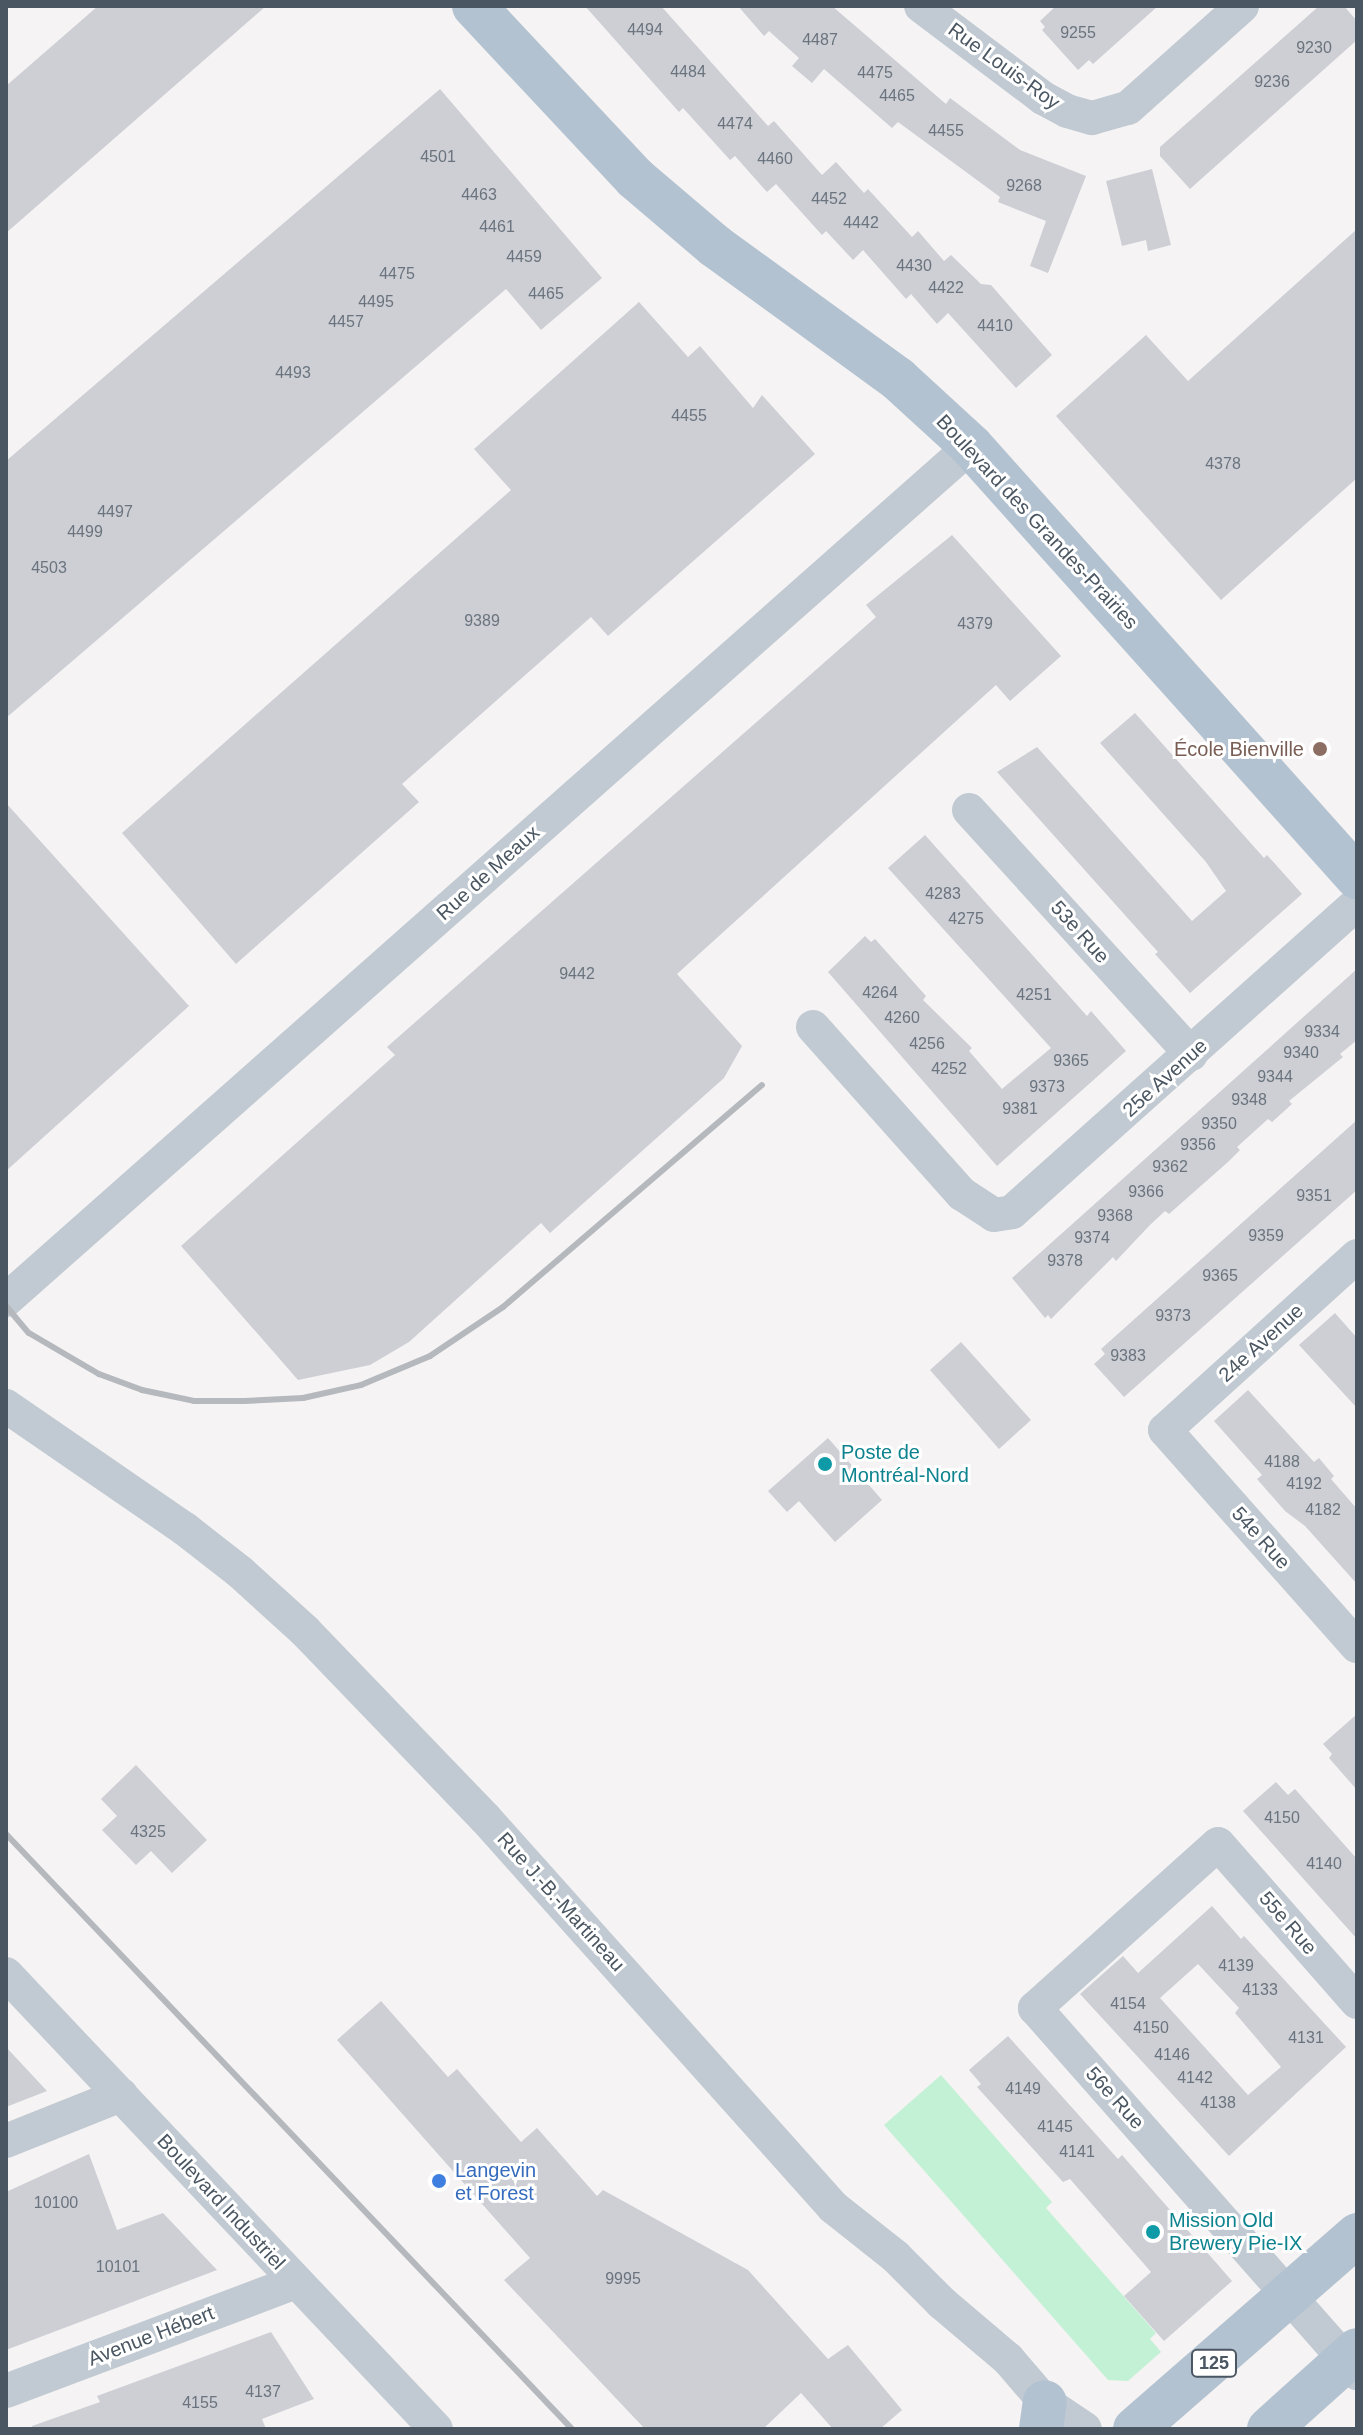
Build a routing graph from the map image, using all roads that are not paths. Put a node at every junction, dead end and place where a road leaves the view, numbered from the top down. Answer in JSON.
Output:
{"nodes":[{"id":1,"x":474,"y":6,"type":"edge"},
{"id":2,"x":921,"y":6,"type":"edge"},
{"id":3,"x":1242,"y":6,"type":"edge"},
{"id":4,"x":971,"y":446,"type":"junction"},
{"id":5,"x":969,"y":810,"type":"dead end"},
{"id":6,"x":1357,"y":877,"type":"edge"},
{"id":7,"x":1357,"y":904,"type":"edge"},
{"id":8,"x":813,"y":1027,"type":"dead end"},
{"id":9,"x":1191,"y":1054,"type":"junction"},
{"id":10,"x":1353,"y":1267,"type":"edge"},
{"id":11,"x":6,"y":1300,"type":"edge"},
{"id":12,"x":6,"y":1406,"type":"edge"},
{"id":13,"x":1165,"y":1430,"type":"joint"},
{"id":14,"x":1357,"y":1646,"type":"edge"},
{"id":15,"x":1218,"y":1844,"type":"joint"},
{"id":16,"x":6,"y":1974,"type":"edge"},
{"id":17,"x":1357,"y":2002,"type":"edge"},
{"id":18,"x":121,"y":2095,"type":"junction"},
{"id":19,"x":6,"y":2141,"type":"edge"},
{"id":20,"x":1357,"y":2235,"type":"edge"},
{"id":21,"x":296,"y":2282,"type":"junction"},
{"id":22,"x":1290,"y":2296,"type":"junction"},
{"id":23,"x":1353,"y":2361,"type":"edge"},
{"id":24,"x":6,"y":2391,"type":"edge"},
{"id":25,"x":1043,"y":2416,"type":"edge"},
{"id":26,"x":436,"y":2429,"type":"edge"},
{"id":27,"x":1085,"y":2429,"type":"edge"},
{"id":28,"x":1135,"y":2429,"type":"edge"},
{"id":29,"x":1269,"y":2429,"type":"edge"}],
"edges":[{"from":1,"to":4,"type":"main road","name":"Boulevard des Grandes-Prairies"},
{"from":2,"to":3,"type":"street","name":"Rue Louis-Roy"},
{"from":4,"to":6,"type":"main road","name":"Boulevard des Grandes-Prairies"},
{"from":4,"to":11,"type":"street","name":"Rue de Meaux"},
{"from":5,"to":9,"type":"street","name":"53e Rue"},
{"from":7,"to":9,"type":"street","name":"25e Avenue"},
{"from":8,"to":9,"type":"street","name":"25e Avenue"},
{"from":10,"to":13,"type":"street","name":"24e Avenue"},
{"from":12,"to":25,"type":"street","name":"Rue J.-B.-Martineau"},
{"from":13,"to":14,"type":"street","name":"54e Rue"},
{"from":15,"to":17,"type":"street","name":"55e Rue"},
{"from":15,"to":22,"type":"street","name":"56e Rue"},
{"from":16,"to":18,"type":"street","name":"Boulevard Industriel"},
{"from":18,"to":19,"type":"street"},
{"from":18,"to":21,"type":"street","name":"Boulevard Industriel"},
{"from":20,"to":22,"type":"main road","number":"125"},
{"from":21,"to":24,"type":"street","name":"Avenue Hébert"},
{"from":21,"to":26,"type":"street","name":"Boulevard Industriel"},
{"from":22,"to":23,"type":"street","name":"56e Rue"},
{"from":22,"to":28,"type":"main road","number":"125"},
{"from":23,"to":29,"type":"main road"},
{"from":25,"to":27,"type":"street","name":"Rue J.-B.-Martineau"}]}
